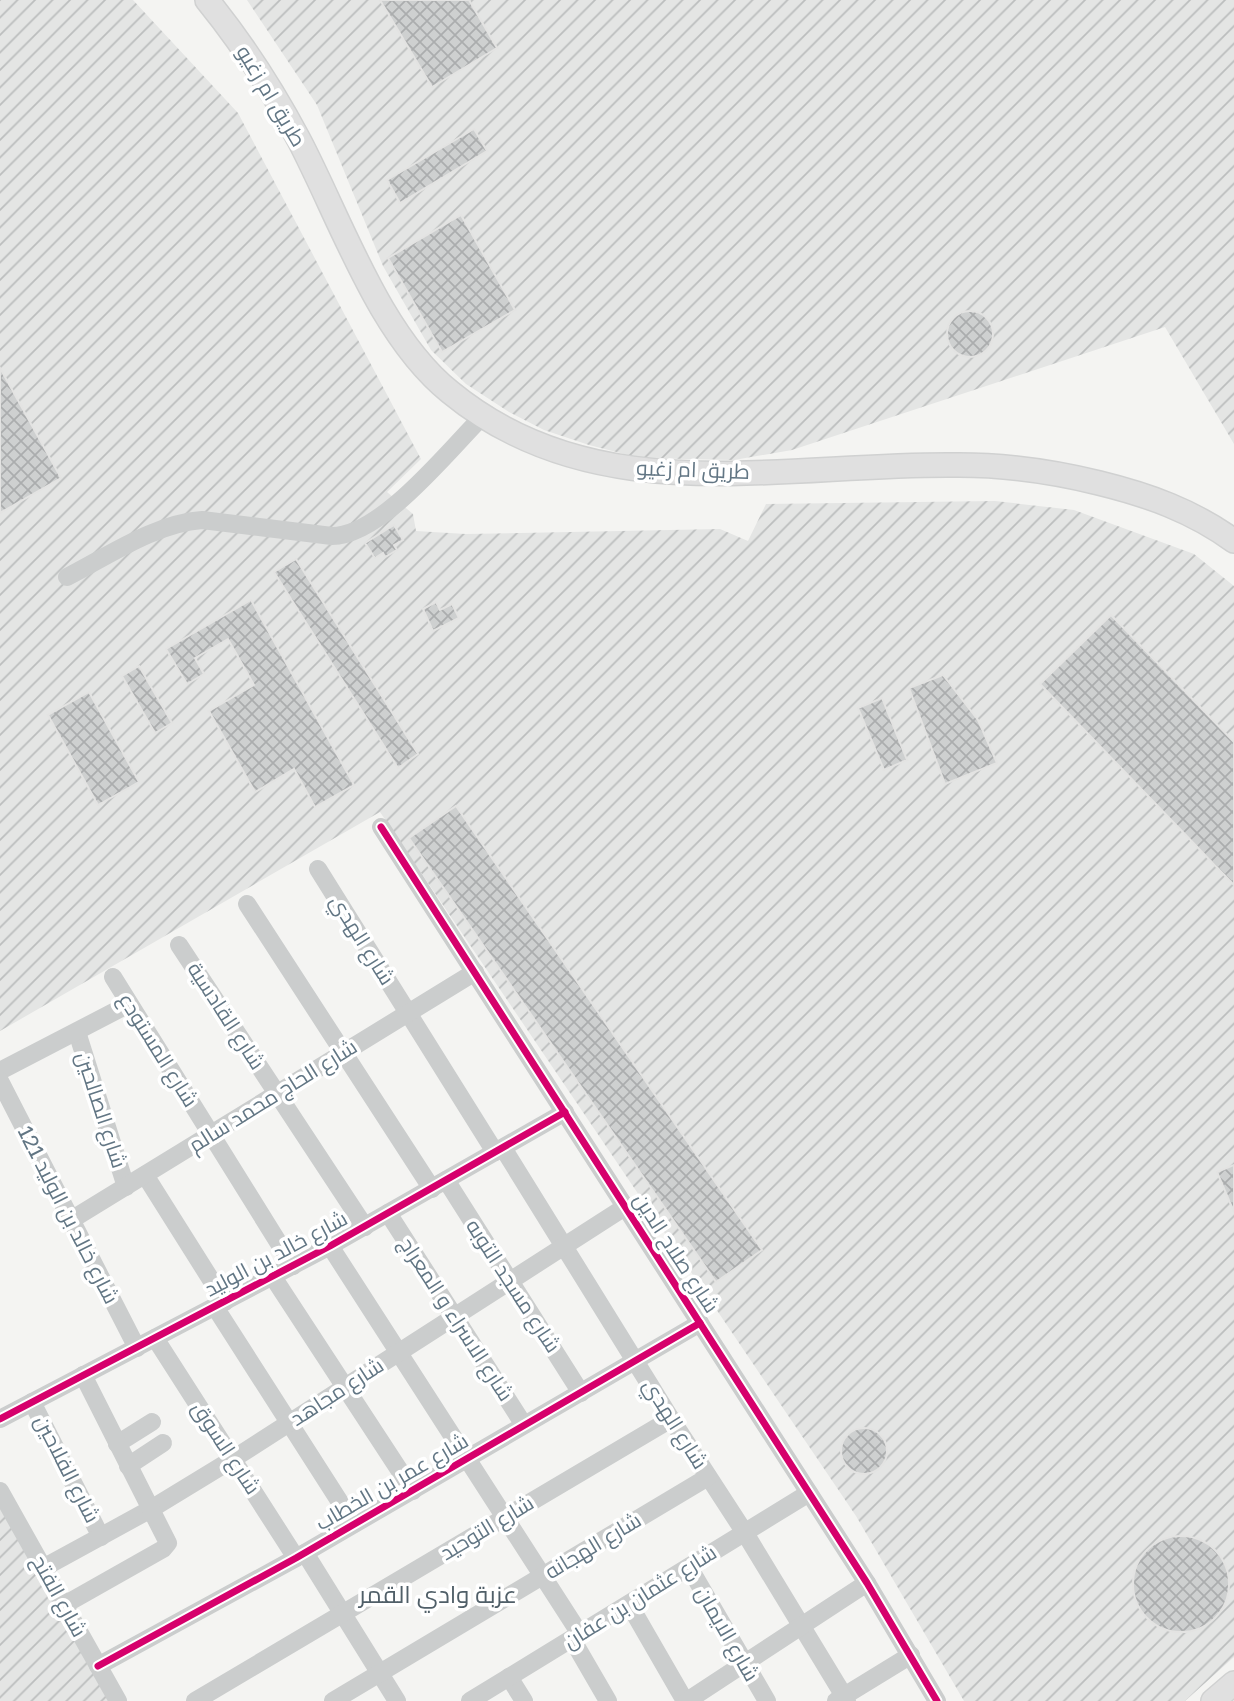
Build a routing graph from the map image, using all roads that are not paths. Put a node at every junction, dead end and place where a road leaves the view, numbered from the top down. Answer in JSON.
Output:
{"nodes":[{"id":1,"x":207,"y":0,"type":"edge"},
{"id":2,"x":482,"y":417,"type":"junction"},
{"id":3,"x":1234,"y":541,"type":"edge"},
{"id":4,"x":67,"y":577,"type":"dead end"},
{"id":5,"x":381,"y":827,"type":"dead end"},
{"id":6,"x":318,"y":869,"type":"dead end"},
{"id":7,"x":247,"y":904,"type":"dead end"},
{"id":8,"x":179,"y":945,"type":"dead end"},
{"id":9,"x":475,"y":972,"type":"junction"},
{"id":10,"x":113,"y":977,"type":"dead end"},
{"id":11,"x":129,"y":1004,"type":"junction"},
{"id":12,"x":408,"y":1013,"type":"junction"},
{"id":13,"x":77,"y":1032,"type":"junction"},
{"id":14,"x":344,"y":1053,"type":"junction"},
{"id":15,"x":0,"y":1071,"type":"edge"},
{"id":16,"x":0,"y":1082,"type":"edge"},
{"id":17,"x":278,"y":1094,"type":"junction"},
{"id":18,"x":565,"y":1112,"type":"junction"},
{"id":19,"x":211,"y":1135,"type":"junction"},
{"id":20,"x":499,"y":1150,"type":"junction"},
{"id":21,"x":145,"y":1175,"type":"junction"},
{"id":22,"x":439,"y":1184,"type":"junction"},
{"id":23,"x":126,"y":1187,"type":"junction"},
{"id":24,"x":625,"y":1207,"type":"junction"},
{"id":25,"x":388,"y":1213,"type":"junction"},
{"id":26,"x":71,"y":1220,"type":"junction"},
{"id":27,"x":365,"y":1227,"type":"junction"},
{"id":28,"x":330,"y":1246,"type":"junction"},
{"id":29,"x":564,"y":1246,"type":"junction"},
{"id":30,"x":293,"y":1266,"type":"junction"},
{"id":31,"x":273,"y":1277,"type":"junction"},
{"id":32,"x":510,"y":1281,"type":"junction"},
{"id":33,"x":220,"y":1305,"type":"junction"},
{"id":34,"x":454,"y":1316,"type":"junction"},
{"id":35,"x":701,"y":1323,"type":"junction"},
{"id":36,"x":155,"y":1338,"type":"junction"},
{"id":37,"x":137,"y":1348,"type":"junction"},
{"id":38,"x":399,"y":1352,"type":"junction"},
{"id":39,"x":636,"y":1361,"type":"junction"},
{"id":40,"x":83,"y":1375,"type":"junction"},
{"id":41,"x":345,"y":1387,"type":"junction"},
{"id":42,"x":581,"y":1392,"type":"junction"},
{"id":43,"x":33,"y":1402,"type":"junction"},
{"id":44,"x":0,"y":1419,"type":"edge"},
{"id":45,"x":671,"y":1419,"type":"junction"},
{"id":46,"x":152,"y":1422,"type":"dead end"},
{"id":47,"x":289,"y":1423,"type":"junction"},
{"id":48,"x":524,"y":1425,"type":"junction"},
{"id":49,"x":163,"y":1443,"type":"dead end"},
{"id":50,"x":117,"y":1444,"type":"junction"},
{"id":51,"x":233,"y":1459,"type":"junction"},
{"id":52,"x":468,"y":1459,"type":"junction"},
{"id":53,"x":128,"y":1466,"type":"junction"},
{"id":54,"x":708,"y":1477,"type":"junction"},
{"id":55,"x":0,"y":1491,"type":"edge"},
{"id":56,"x":413,"y":1491,"type":"junction"},
{"id":57,"x":809,"y":1493,"type":"junction"},
{"id":58,"x":151,"y":1509,"type":"junction"},
{"id":59,"x":505,"y":1517,"type":"junction"},
{"id":60,"x":354,"y":1524,"type":"junction"},
{"id":61,"x":745,"y":1533,"type":"junction"},
{"id":62,"x":101,"y":1536,"type":"junction"},
{"id":63,"x":301,"y":1555,"type":"junction"},
{"id":64,"x":689,"y":1567,"type":"junction"},
{"id":65,"x":43,"y":1568,"type":"junction"},
{"id":66,"x":542,"y":1576,"type":"junction"},
{"id":67,"x":867,"y":1583,"type":"junction"},
{"id":68,"x":629,"y":1604,"type":"junction"},
{"id":69,"x":64,"y":1605,"type":"junction"},
{"id":70,"x":343,"y":1613,"type":"junction"},
{"id":71,"x":802,"y":1625,"type":"junction"},
{"id":72,"x":576,"y":1637,"type":"junction"},
{"id":73,"x":911,"y":1655,"type":"junction"},
{"id":74,"x":744,"y":1664,"type":"junction"},
{"id":75,"x":98,"y":1666,"type":"junction"},
{"id":76,"x":380,"y":1673,"type":"junction"},
{"id":77,"x":509,"y":1677,"type":"junction"},
{"id":78,"x":1234,"y":1682,"type":"edge"},
{"id":79,"x":842,"y":1699,"type":"edge"},
{"id":80,"x":118,"y":1701,"type":"edge"},
{"id":81,"x":195,"y":1701,"type":"edge"},
{"id":82,"x":333,"y":1701,"type":"edge"},
{"id":83,"x":397,"y":1701,"type":"edge"},
{"id":84,"x":470,"y":1701,"type":"edge"},
{"id":85,"x":524,"y":1701,"type":"edge"},
{"id":86,"x":608,"y":1701,"type":"edge"},
{"id":87,"x":686,"y":1701,"type":"edge"},
{"id":88,"x":767,"y":1701,"type":"edge"},
{"id":89,"x":937,"y":1701,"type":"edge"},
{"id":90,"x":1213,"y":1701,"type":"edge"}],
"edges":[{"from":1,"to":2,"type":"main road","name":"طريق ام زغيو"},
{"from":2,"to":3,"type":"main road","name":"طريق ام زغيو"},
{"from":2,"to":4,"type":"street"},
{"from":5,"to":9,"type":"street","name":"شارع صلاح الدين"},
{"from":6,"to":12,"type":"street","name":"شارع الهدي"},
{"from":7,"to":14,"type":"street","name":"شارع مسجد التوبه"},
{"from":8,"to":17,"type":"street","name":"شارع القادسية"},
{"from":9,"to":12,"type":"street","name":"شارع الحاج محمد سالم"},
{"from":9,"to":18,"type":"street","name":"شارع صلاح الدين"},
{"from":10,"to":11,"type":"street","name":"شارع المستودع"},
{"from":11,"to":13,"type":"street"},
{"from":11,"to":19,"type":"street","name":"شارع المستودع"},
{"from":12,"to":14,"type":"street","name":"شارع الحاج محمد سالم"},
{"from":12,"to":20,"type":"street","name":"شارع الهدي"},
{"from":13,"to":15,"type":"street"},
{"from":13,"to":23,"type":"street","name":"شارع الصالحين"},
{"from":14,"to":17,"type":"street","name":"شارع الحاج محمد سالم"},
{"from":14,"to":22,"type":"street","name":"شارع مسجد التوبه"},
{"from":16,"to":26,"type":"street","name":"شارع خالد بن الوليد 121"},
{"from":17,"to":19,"type":"street","name":"شارع الحاج محمد سالم"},
{"from":17,"to":27,"type":"street","name":"شارع القادسية"},
{"from":18,"to":20,"type":"street","name":"شارع خالد بن الوليد"},
{"from":18,"to":24,"type":"street","name":"شارع صلاح الدين"},
{"from":19,"to":21,"type":"street","name":"شارع الحاج محمد سالم"},
{"from":19,"to":30,"type":"street","name":"شارع المستودع"},
{"from":20,"to":22,"type":"street","name":"شارع خالد بن الوليد"},
{"from":20,"to":29,"type":"street","name":"شارع الهدي"},
{"from":21,"to":23,"type":"street","name":"شارع الحاج محمد سالم"},
{"from":21,"to":33,"type":"street","name":"شارع الصالحين"},
{"from":22,"to":25,"type":"street","name":"شارع خالد بن الوليد"},
{"from":22,"to":32,"type":"street","name":"شارع مسجد التوبه"},
{"from":23,"to":26,"type":"street","name":"شارع الحاج محمد سالم"},
{"from":24,"to":29,"type":"street","name":"شارع مجاهد"},
{"from":24,"to":35,"type":"street","name":"شارع صلاح الدين"},
{"from":25,"to":27,"type":"street","name":"شارع خالد بن الوليد"},
{"from":25,"to":34,"type":"street","name":"شارع الاسراء و المعراج"},
{"from":26,"to":37,"type":"street","name":"شارع خالد بن الوليد 121"},
{"from":27,"to":28,"type":"street","name":"شارع خالد بن الوليد"},
{"from":28,"to":30,"type":"street","name":"شارع خالد بن الوليد"},
{"from":28,"to":38,"type":"street"},
{"from":29,"to":32,"type":"street","name":"شارع مجاهد"},
{"from":29,"to":39,"type":"street","name":"شارع الهدي"},
{"from":30,"to":31,"type":"street","name":"شارع خالد بن الوليد"},
{"from":31,"to":33,"type":"street","name":"شارع خالد بن الوليد"},
{"from":31,"to":41,"type":"street"},
{"from":32,"to":34,"type":"street","name":"شارع مجاهد"},
{"from":32,"to":42,"type":"street","name":"شارع مسجد التوبه"},
{"from":33,"to":36,"type":"street","name":"شارع خالد بن الوليد"},
{"from":33,"to":47,"type":"street","name":"شارع الصالحين"},
{"from":34,"to":38,"type":"street","name":"شارع مجاهد"},
{"from":34,"to":48,"type":"street","name":"شارع الاسراء و المعراج"},
{"from":35,"to":39,"type":"street","name":"شارع عمر بن الخطاب"},
{"from":35,"to":57,"type":"street","name":"شارع صلاح الدين"},
{"from":36,"to":37,"type":"street","name":"شارع خالد بن الوليد"},
{"from":36,"to":51,"type":"street","name":"شارع السوق"},
{"from":37,"to":40,"type":"street","name":"شارع خالد بن الوليد"},
{"from":38,"to":41,"type":"street","name":"شارع مجاهد"},
{"from":38,"to":52,"type":"street"},
{"from":39,"to":42,"type":"street","name":"شارع عمر بن الخطاب"},
{"from":39,"to":45,"type":"street","name":"شارع الهدي"},
{"from":40,"to":43,"type":"street","name":"شارع خالد بن الوليد"},
{"from":40,"to":50,"type":"street"},
{"from":41,"to":47,"type":"street","name":"شارع مجاهد"},
{"from":41,"to":56,"type":"street"},
{"from":42,"to":48,"type":"street","name":"شارع عمر بن الخطاب"},
{"from":43,"to":44,"type":"street","name":"شارع خالد بن الوليد"},
{"from":43,"to":62,"type":"street","name":"شارع الفلاحين"},
{"from":45,"to":54,"type":"street","name":"شارع الهدي"},
{"from":45,"to":59,"type":"street","name":"شارع التوحيد"},
{"from":46,"to":50,"type":"street"},
{"from":47,"to":51,"type":"street","name":"شارع مجاهد"},
{"from":47,"to":60,"type":"street","name":"شارع الصالحين"},
{"from":48,"to":52,"type":"street","name":"شارع عمر بن الخطاب"},
{"from":49,"to":53,"type":"street"},
{"from":50,"to":53,"type":"street"},
{"from":51,"to":58,"type":"street","name":"شارع مجاهد"},
{"from":51,"to":63,"type":"street","name":"شارع السوق"},
{"from":52,"to":56,"type":"street","name":"شارع عمر بن الخطاب"},
{"from":52,"to":59,"type":"street"},
{"from":53,"to":58,"type":"street"},
{"from":54,"to":61,"type":"street","name":"شارع الهدي"},
{"from":54,"to":66,"type":"street","name":"شارع الهجانه"},
{"from":55,"to":65,"type":"street","name":"شارع الفتح"},
{"from":56,"to":60,"type":"street","name":"شارع عمر بن الخطاب"},
{"from":57,"to":61,"type":"street","name":"شارع عثمان بن عفان"},
{"from":57,"to":67,"type":"street","name":"شارع صلاح الدين"},
{"from":58,"to":62,"type":"street","name":"شارع مجاهد"},
{"from":58,"to":69,"type":"street"},
{"from":59,"to":66,"type":"street"},
{"from":59,"to":70,"type":"street","name":"شارع التوحيد"},
{"from":60,"to":63,"type":"street","name":"شارع عمر بن الخطاب"},
{"from":61,"to":64,"type":"street","name":"شارع عثمان بن عفان"},
{"from":61,"to":71,"type":"street","name":"شارع الهدي"},
{"from":62,"to":65,"type":"street","name":"شارع مجاهد"},
{"from":63,"to":70,"type":"street","name":"شارع السوق"},
{"from":63,"to":75,"type":"street","name":"شارع عمر بن الخطاب"},
{"from":64,"to":68,"type":"street","name":"شارع عثمان بن عفان"},
{"from":64,"to":74,"type":"street","name":"شارع الايمان"},
{"from":65,"to":69,"type":"street","name":"شارع الفتح"},
{"from":66,"to":72,"type":"street"},
{"from":66,"to":76,"type":"street","name":"شارع الهجانه"},
{"from":67,"to":71,"type":"street"},
{"from":67,"to":73,"type":"street","name":"شارع صلاح الدين"},
{"from":68,"to":72,"type":"street","name":"شارع عثمان بن عفان"},
{"from":68,"to":87,"type":"street"},
{"from":69,"to":75,"type":"street","name":"شارع الفتح"},
{"from":70,"to":76,"type":"street","name":"شارع السوق"},
{"from":70,"to":81,"type":"street","name":"شارع التوحيد"},
{"from":71,"to":74,"type":"street"},
{"from":71,"to":79,"type":"street","name":"شارع الهدي"},
{"from":72,"to":77,"type":"street","name":"شارع عثمان بن عفان"},
{"from":72,"to":86,"type":"street"},
{"from":73,"to":79,"type":"street"},
{"from":73,"to":89,"type":"street","name":"شارع صلاح الدين"},
{"from":74,"to":87,"type":"street"},
{"from":74,"to":88,"type":"street","name":"شارع الايمان"},
{"from":75,"to":80,"type":"street","name":"شارع الفتح"},
{"from":76,"to":82,"type":"street","name":"شارع الهجانه"},
{"from":76,"to":83,"type":"street","name":"شارع السوق"},
{"from":77,"to":84,"type":"street","name":"شارع عثمان بن عفان"},
{"from":77,"to":85,"type":"street"},
{"from":78,"to":90,"type":"main road"}]}
